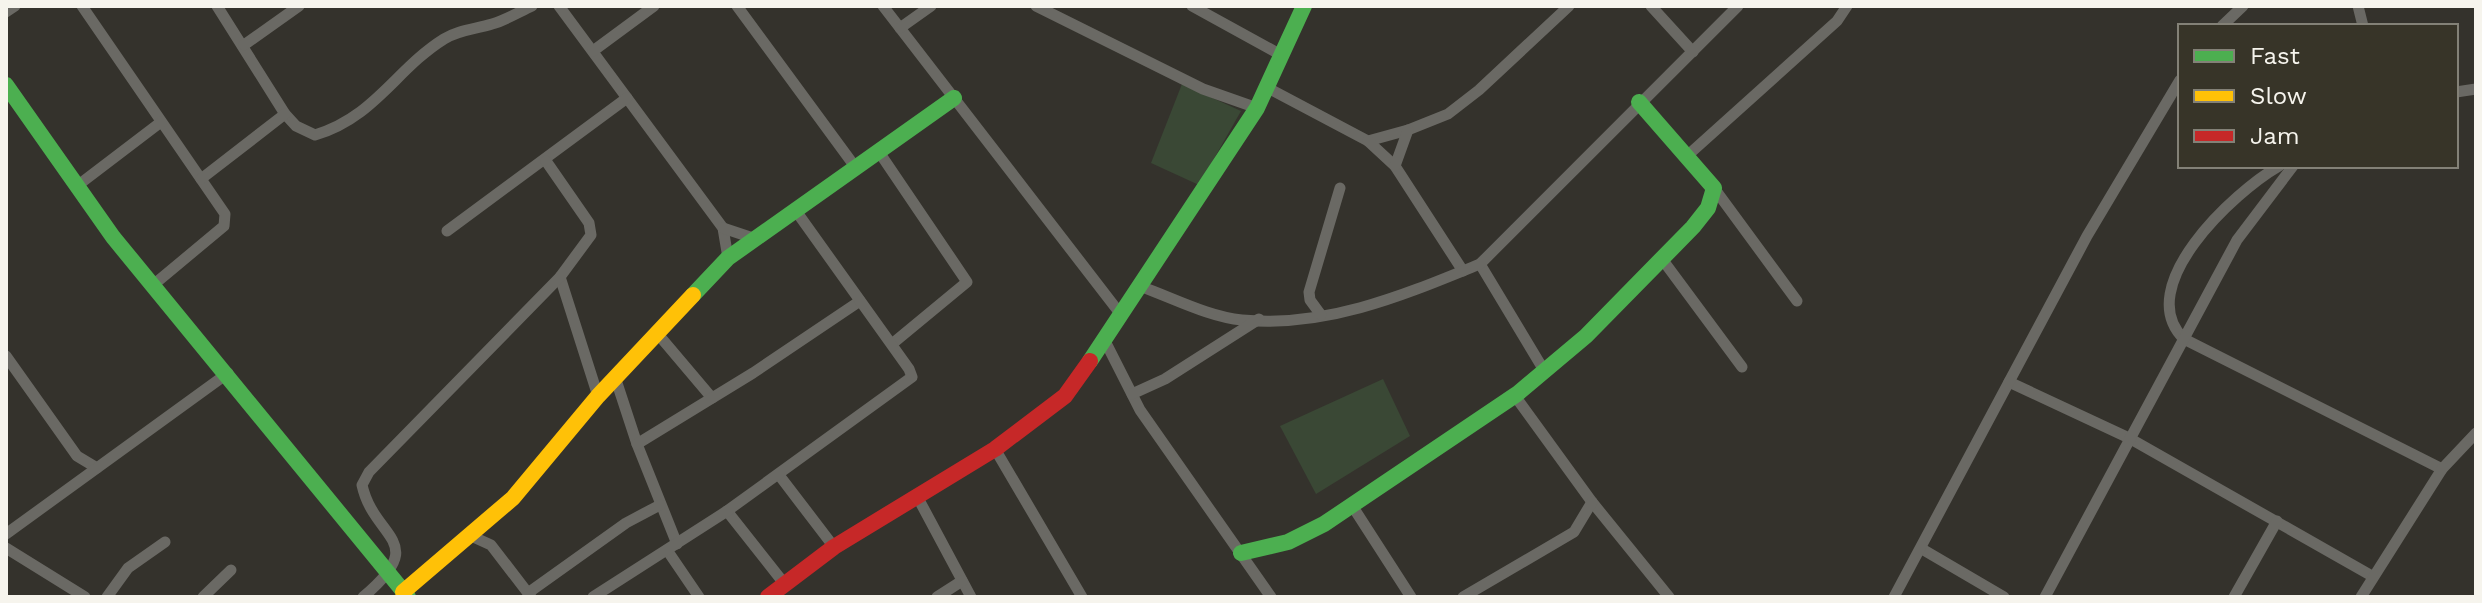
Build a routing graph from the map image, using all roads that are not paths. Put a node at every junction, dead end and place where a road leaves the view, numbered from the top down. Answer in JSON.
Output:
{"nodes":[{"id":1,"x":15,"y":6,"type":"edge"},
{"id":2,"x":82,"y":6,"type":"edge"},
{"id":3,"x":217,"y":6,"type":"edge"},
{"id":4,"x":299,"y":6,"type":"edge"},
{"id":5,"x":532,"y":6,"type":"edge"},
{"id":6,"x":559,"y":6,"type":"edge"},
{"id":7,"x":654,"y":6,"type":"edge"},
{"id":8,"x":737,"y":6,"type":"edge"},
{"id":9,"x":883,"y":6,"type":"edge"},
{"id":10,"x":931,"y":6,"type":"edge"},
{"id":11,"x":1036,"y":6,"type":"edge"},
{"id":12,"x":1192,"y":6,"type":"edge"},
{"id":13,"x":1304,"y":6,"type":"edge"},
{"id":14,"x":1569,"y":6,"type":"edge"},
{"id":15,"x":1651,"y":6,"type":"edge"},
{"id":16,"x":1738,"y":6,"type":"edge"},
{"id":17,"x":1847,"y":6,"type":"edge"},
{"id":18,"x":2243,"y":6,"type":"edge"},
{"id":19,"x":6,"y":12,"type":"edge"},
{"id":20,"x":2224,"y":24,"type":"edge"},
{"id":21,"x":900,"y":28,"type":"junction"},
{"id":22,"x":244,"y":45,"type":"junction"},
{"id":23,"x":593,"y":51,"type":"junction"},
{"id":24,"x":1693,"y":52,"type":"junction"},
{"id":25,"x":1283,"y":56,"type":"junction"},
{"id":26,"x":2178,"y":83,"type":"edge"},
{"id":27,"x":1268,"y":88,"type":"junction"},
{"id":28,"x":9,"y":95,"type":"edge"},
{"id":29,"x":627,"y":98,"type":"junction"},
{"id":30,"x":954,"y":98,"type":"junction"},
{"id":31,"x":1639,"y":102,"type":"junction"},
{"id":32,"x":1257,"y":108,"type":"junction"},
{"id":33,"x":285,"y":114,"type":"junction"},
{"id":34,"x":161,"y":122,"type":"junction"},
{"id":35,"x":1408,"y":130,"type":"junction"},
{"id":36,"x":1368,"y":141,"type":"junction"},
{"id":37,"x":879,"y":152,"type":"junction"},
{"id":38,"x":1687,"y":156,"type":"junction"},
{"id":39,"x":546,"y":161,"type":"junction"},
{"id":40,"x":1395,"y":166,"type":"junction"},
{"id":41,"x":856,"y":168,"type":"junction"},
{"id":42,"x":2276,"y":168,"type":"edge"},
{"id":43,"x":2291,"y":168,"type":"edge"},
{"id":44,"x":201,"y":179,"type":"junction"},
{"id":45,"x":77,"y":186,"type":"junction"},
{"id":46,"x":1340,"y":188,"type":"dead end"},
{"id":47,"x":1714,"y":188,"type":"junction"},
{"id":48,"x":796,"y":211,"type":"junction"},
{"id":49,"x":723,"y":228,"type":"junction"},
{"id":50,"x":447,"y":231,"type":"dead end"},
{"id":51,"x":756,"y":239,"type":"junction"},
{"id":52,"x":728,"y":258,"type":"junction"},
{"id":53,"x":1662,"y":259,"type":"junction"},
{"id":54,"x":1480,"y":264,"type":"junction"},
{"id":55,"x":1463,"y":271,"type":"junction"},
{"id":56,"x":560,"y":277,"type":"junction"},
{"id":57,"x":152,"y":286,"type":"junction"},
{"id":58,"x":1142,"y":287,"type":"junction"},
{"id":59,"x":860,"y":301,"type":"junction"},
{"id":60,"x":1797,"y":301,"type":"dead end"},
{"id":61,"x":1321,"y":315,"type":"junction"},
{"id":62,"x":1122,"y":316,"type":"junction"},
{"id":63,"x":1259,"y":319,"type":"junction"},
{"id":64,"x":657,"y":333,"type":"junction"},
{"id":65,"x":2184,"y":339,"type":"junction"},
{"id":66,"x":1105,"y":341,"type":"junction"},
{"id":67,"x":892,"y":344,"type":"junction"},
{"id":68,"x":6,"y":356,"type":"edge"},
{"id":69,"x":1742,"y":367,"type":"dead end"},
{"id":70,"x":1545,"y":372,"type":"junction"},
{"id":71,"x":228,"y":373,"type":"junction"},
{"id":72,"x":615,"y":377,"type":"junction"},
{"id":73,"x":2009,"y":382,"type":"junction"},
{"id":74,"x":1132,"y":394,"type":"junction"},
{"id":75,"x":598,"y":396,"type":"junction"},
{"id":76,"x":1515,"y":396,"type":"junction"},
{"id":77,"x":712,"y":398,"type":"junction"},
{"id":78,"x":2476,"y":433,"type":"edge"},
{"id":79,"x":2129,"y":438,"type":"junction"},
{"id":80,"x":637,"y":444,"type":"junction"},
{"id":81,"x":995,"y":449,"type":"junction"},
{"id":82,"x":77,"y":456,"type":"junction"},
{"id":83,"x":97,"y":468,"type":"junction"},
{"id":84,"x":2442,"y":469,"type":"junction"},
{"id":85,"x":779,"y":475,"type":"junction"},
{"id":86,"x":80,"y":480,"type":"junction"},
{"id":87,"x":918,"y":498,"type":"junction"},
{"id":88,"x":1592,"y":502,"type":"junction"},
{"id":89,"x":660,"y":505,"type":"junction"},
{"id":90,"x":1353,"y":507,"type":"junction"},
{"id":91,"x":727,"y":511,"type":"junction"},
{"id":92,"x":2277,"y":521,"type":"junction"},
{"id":93,"x":6,"y":534,"type":"edge"},
{"id":94,"x":469,"y":535,"type":"junction"},
{"id":95,"x":165,"y":542,"type":"dead end"},
{"id":96,"x":672,"y":547,"type":"junction"},
{"id":97,"x":834,"y":547,"type":"junction"},
{"id":98,"x":6,"y":548,"type":"edge"},
{"id":99,"x":1922,"y":549,"type":"junction"},
{"id":100,"x":1258,"y":551,"type":"junction"},
{"id":101,"x":1241,"y":553,"type":"junction"},
{"id":102,"x":231,"y":570,"type":"dead end"},
{"id":103,"x":1253,"y":571,"type":"junction"},
{"id":104,"x":390,"y":575,"type":"junction"},
{"id":105,"x":2372,"y":576,"type":"junction"},
{"id":106,"x":962,"y":581,"type":"junction"},
{"id":107,"x":783,"y":582,"type":"junction"},
{"id":108,"x":405,"y":594,"type":"edge"},
{"id":109,"x":529,"y":595,"type":"edge"},
{"id":110,"x":85,"y":597,"type":"edge"},
{"id":111,"x":107,"y":597,"type":"edge"},
{"id":112,"x":203,"y":597,"type":"edge"},
{"id":113,"x":363,"y":597,"type":"edge"},
{"id":114,"x":593,"y":597,"type":"edge"},
{"id":115,"x":699,"y":597,"type":"edge"},
{"id":116,"x":768,"y":597,"type":"edge"},
{"id":117,"x":937,"y":597,"type":"edge"},
{"id":118,"x":971,"y":597,"type":"edge"},
{"id":119,"x":1082,"y":597,"type":"edge"},
{"id":120,"x":1271,"y":597,"type":"edge"},
{"id":121,"x":1411,"y":597,"type":"edge"},
{"id":122,"x":1463,"y":597,"type":"edge"},
{"id":123,"x":1669,"y":597,"type":"edge"},
{"id":124,"x":1894,"y":597,"type":"edge"},
{"id":125,"x":2004,"y":597,"type":"edge"},
{"id":126,"x":2045,"y":597,"type":"edge"},
{"id":127,"x":2234,"y":597,"type":"edge"},
{"id":128,"x":2361,"y":597,"type":"edge"}],
"edges":[{"from":1,"to":19,"type":"street"},
{"from":2,"to":34,"type":"street"},
{"from":3,"to":22,"type":"street"},
{"from":4,"to":22,"type":"street"},
{"from":5,"to":33,"type":"street"},
{"from":6,"to":23,"type":"street"},
{"from":7,"to":23,"type":"street"},
{"from":8,"to":41,"type":"street"},
{"from":9,"to":21,"type":"street"},
{"from":10,"to":21,"type":"street"},
{"from":11,"to":32,"type":"street"},
{"from":12,"to":25,"type":"street"},
{"from":13,"to":25,"type":"street"},
{"from":14,"to":35,"type":"street"},
{"from":15,"to":24,"type":"street"},
{"from":16,"to":24,"type":"street"},
{"from":17,"to":38,"type":"street"},
{"from":18,"to":20,"type":"street"},
{"from":21,"to":30,"type":"street"},
{"from":22,"to":33,"type":"street"},
{"from":23,"to":29,"type":"street"},
{"from":24,"to":31,"type":"street"},
{"from":25,"to":27,"type":"street"},
{"from":26,"to":73,"type":"street"},
{"from":27,"to":32,"type":"street"},
{"from":27,"to":36,"type":"street"},
{"from":28,"to":45,"type":"street"},
{"from":29,"to":39,"type":"street"},
{"from":29,"to":49,"type":"street"},
{"from":30,"to":37,"type":"street"},
{"from":30,"to":62,"type":"street"},
{"from":31,"to":38,"type":"street"},
{"from":31,"to":54,"type":"street"},
{"from":32,"to":58,"type":"street"},
{"from":33,"to":44,"type":"street"},
{"from":34,"to":44,"type":"street"},
{"from":34,"to":45,"type":"street"},
{"from":35,"to":36,"type":"street"},
{"from":35,"to":40,"type":"street"},
{"from":36,"to":40,"type":"street"},
{"from":37,"to":41,"type":"street"},
{"from":37,"to":67,"type":"street"},
{"from":38,"to":47,"type":"street"},
{"from":39,"to":50,"type":"street"},
{"from":39,"to":56,"type":"street"},
{"from":40,"to":55,"type":"street"},
{"from":41,"to":48,"type":"street"},
{"from":42,"to":65,"type":"street"},
{"from":43,"to":65,"type":"street"},
{"from":44,"to":57,"type":"street"},
{"from":45,"to":57,"type":"street"},
{"from":46,"to":61,"type":"street"},
{"from":47,"to":53,"type":"street"},
{"from":47,"to":60,"type":"street"},
{"from":48,"to":51,"type":"street"},
{"from":48,"to":59,"type":"street"},
{"from":49,"to":51,"type":"street"},
{"from":49,"to":52,"type":"street"},
{"from":51,"to":52,"type":"street"},
{"from":52,"to":64,"type":"street"},
{"from":53,"to":69,"type":"street"},
{"from":53,"to":70,"type":"street"},
{"from":54,"to":55,"type":"street"},
{"from":54,"to":70,"type":"street"},
{"from":55,"to":61,"type":"street"},
{"from":56,"to":75,"type":"street"},
{"from":56,"to":104,"type":"street"},
{"from":57,"to":71,"type":"street"},
{"from":58,"to":62,"type":"street"},
{"from":58,"to":63,"type":"street"},
{"from":59,"to":67,"type":"street"},
{"from":59,"to":77,"type":"street"},
{"from":61,"to":63,"type":"street"},
{"from":62,"to":66,"type":"street"},
{"from":63,"to":74,"type":"street"},
{"from":64,"to":72,"type":"street"},
{"from":64,"to":77,"type":"street"},
{"from":65,"to":79,"type":"street"},
{"from":65,"to":84,"type":"street"},
{"from":66,"to":74,"type":"street"},
{"from":66,"to":81,"type":"street"},
{"from":67,"to":85,"type":"street"},
{"from":68,"to":82,"type":"street"},
{"from":70,"to":76,"type":"street"},
{"from":71,"to":83,"type":"street"},
{"from":71,"to":104,"type":"street"},
{"from":72,"to":75,"type":"street"},
{"from":72,"to":80,"type":"street"},
{"from":73,"to":79,"type":"street"},
{"from":73,"to":99,"type":"street"},
{"from":74,"to":101,"type":"street"},
{"from":75,"to":94,"type":"street"},
{"from":76,"to":88,"type":"street"},
{"from":76,"to":90,"type":"street"},
{"from":77,"to":80,"type":"street"},
{"from":78,"to":84,"type":"street"},
{"from":79,"to":92,"type":"street"},
{"from":79,"to":126,"type":"street"},
{"from":80,"to":89,"type":"street"},
{"from":81,"to":87,"type":"street"},
{"from":81,"to":119,"type":"street"},
{"from":82,"to":83,"type":"street"},
{"from":82,"to":86,"type":"street"},
{"from":83,"to":86,"type":"street"},
{"from":84,"to":105,"type":"street"},
{"from":85,"to":91,"type":"street"},
{"from":85,"to":97,"type":"street"},
{"from":86,"to":93,"type":"street"},
{"from":87,"to":97,"type":"street"},
{"from":87,"to":106,"type":"street"},
{"from":88,"to":122,"type":"street"},
{"from":88,"to":123,"type":"street"},
{"from":89,"to":96,"type":"street"},
{"from":89,"to":109,"type":"street"},
{"from":90,"to":100,"type":"street"},
{"from":90,"to":121,"type":"street"},
{"from":91,"to":96,"type":"street"},
{"from":91,"to":107,"type":"street"},
{"from":92,"to":105,"type":"street"},
{"from":92,"to":127,"type":"street"},
{"from":94,"to":108,"type":"street"},
{"from":94,"to":109,"type":"street"},
{"from":95,"to":111,"type":"street"},
{"from":96,"to":114,"type":"street"},
{"from":96,"to":115,"type":"street"},
{"from":97,"to":107,"type":"street"},
{"from":98,"to":110,"type":"street"},
{"from":99,"to":124,"type":"street"},
{"from":99,"to":125,"type":"street"},
{"from":100,"to":101,"type":"street"},
{"from":100,"to":103,"type":"street"},
{"from":101,"to":103,"type":"street"},
{"from":102,"to":112,"type":"street"},
{"from":103,"to":120,"type":"street"},
{"from":104,"to":108,"type":"street"},
{"from":104,"to":113,"type":"street"},
{"from":105,"to":128,"type":"street"},
{"from":106,"to":117,"type":"street"},
{"from":106,"to":118,"type":"street"},
{"from":107,"to":116,"type":"street"}]}
